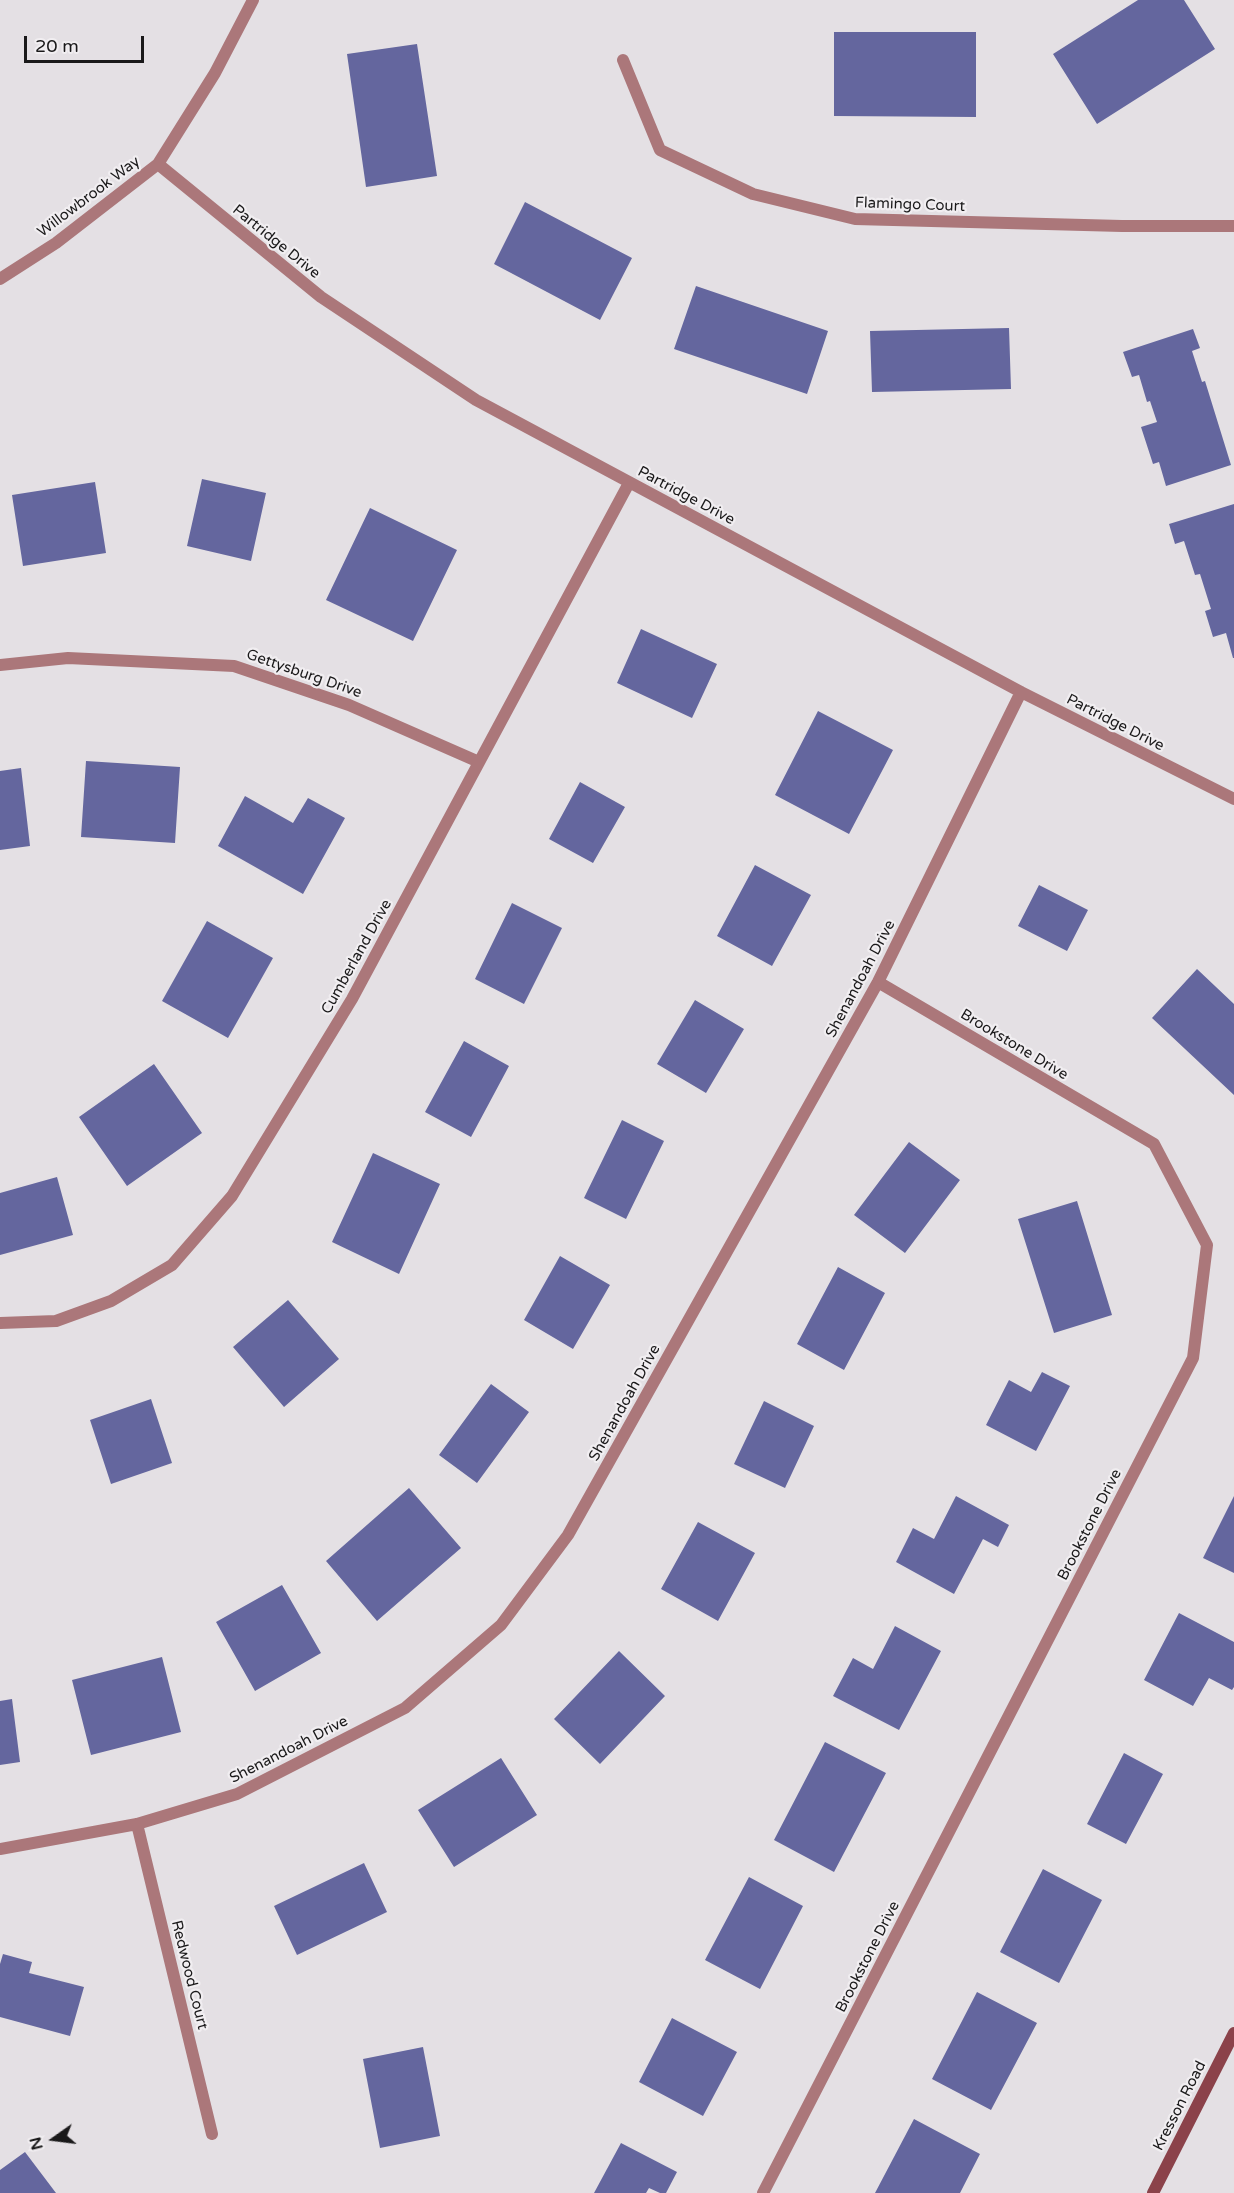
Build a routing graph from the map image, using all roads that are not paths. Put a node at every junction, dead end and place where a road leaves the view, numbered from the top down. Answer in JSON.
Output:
{"nodes":[{"id":1,"x":253,"y":0,"type":"edge"},
{"id":2,"x":623,"y":60,"type":"dead end"},
{"id":3,"x":158,"y":164,"type":"junction"},
{"id":4,"x":1234,"y":226,"type":"edge"},
{"id":5,"x":0,"y":279,"type":"edge"},
{"id":6,"x":629,"y":483,"type":"junction"},
{"id":7,"x":0,"y":665,"type":"edge"},
{"id":8,"x":1021,"y":692,"type":"junction"},
{"id":9,"x":479,"y":762,"type":"junction"},
{"id":10,"x":1234,"y":799,"type":"edge"},
{"id":11,"x":878,"y":982,"type":"junction"},
{"id":12,"x":0,"y":1323,"type":"edge"},
{"id":13,"x":136,"y":1824,"type":"junction"},
{"id":14,"x":0,"y":1849,"type":"edge"},
{"id":15,"x":1234,"y":2033,"type":"edge"},
{"id":16,"x":212,"y":2133,"type":"dead end"},
{"id":17,"x":763,"y":2193,"type":"edge"},
{"id":18,"x":1153,"y":2193,"type":"edge"}],
"edges":[{"from":1,"to":3,"type":"street","name":"Willowbrook Way"},
{"from":2,"to":4,"type":"street","name":"Flamingo Court"},
{"from":3,"to":5,"type":"street","name":"Willowbrook Way"},
{"from":3,"to":6,"type":"street","name":"Partridge Drive"},
{"from":6,"to":8,"type":"street","name":"Partridge Drive"},
{"from":6,"to":9,"type":"street","name":"Cumberland Drive"},
{"from":7,"to":9,"type":"street","name":"Gettysburg Drive"},
{"from":8,"to":10,"type":"street","name":"Partridge Drive"},
{"from":8,"to":11,"type":"street","name":"Shenandoah Drive"},
{"from":9,"to":12,"type":"street","name":"Cumberland Drive"},
{"from":11,"to":13,"type":"street","name":"Shenandoah Drive"},
{"from":11,"to":17,"type":"street","name":"Brookstone Drive"},
{"from":13,"to":14,"type":"street","name":"Shenandoah Drive"},
{"from":13,"to":16,"type":"street","name":"Redwood Court"},
{"from":15,"to":18,"type":"main road","name":"Kresson Road"}]}
